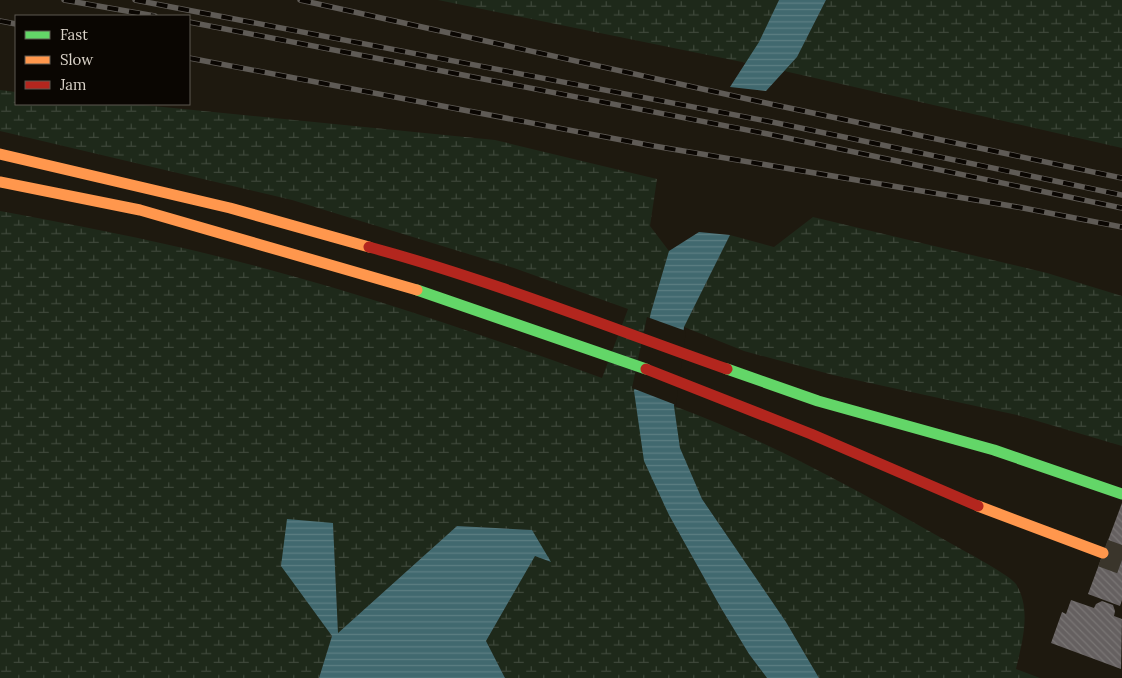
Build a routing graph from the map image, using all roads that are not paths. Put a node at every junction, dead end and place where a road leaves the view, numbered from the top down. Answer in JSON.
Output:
{"nodes":[{"id":1,"x":0,"y":154,"type":"edge"},
{"id":2,"x":0,"y":182,"type":"edge"},
{"id":3,"x":0,"y":193,"type":"edge"},
{"id":4,"x":219,"y":234,"type":"junction"},
{"id":5,"x":1122,"y":494,"type":"edge"},
{"id":6,"x":1103,"y":553,"type":"tunnel mouth"}],
"edges":[{"from":1,"to":5,"type":"highway"},
{"from":2,"to":4,"type":"highway"},
{"from":3,"to":4,"type":"highway"},
{"from":4,"to":6,"type":"highway"}]}
